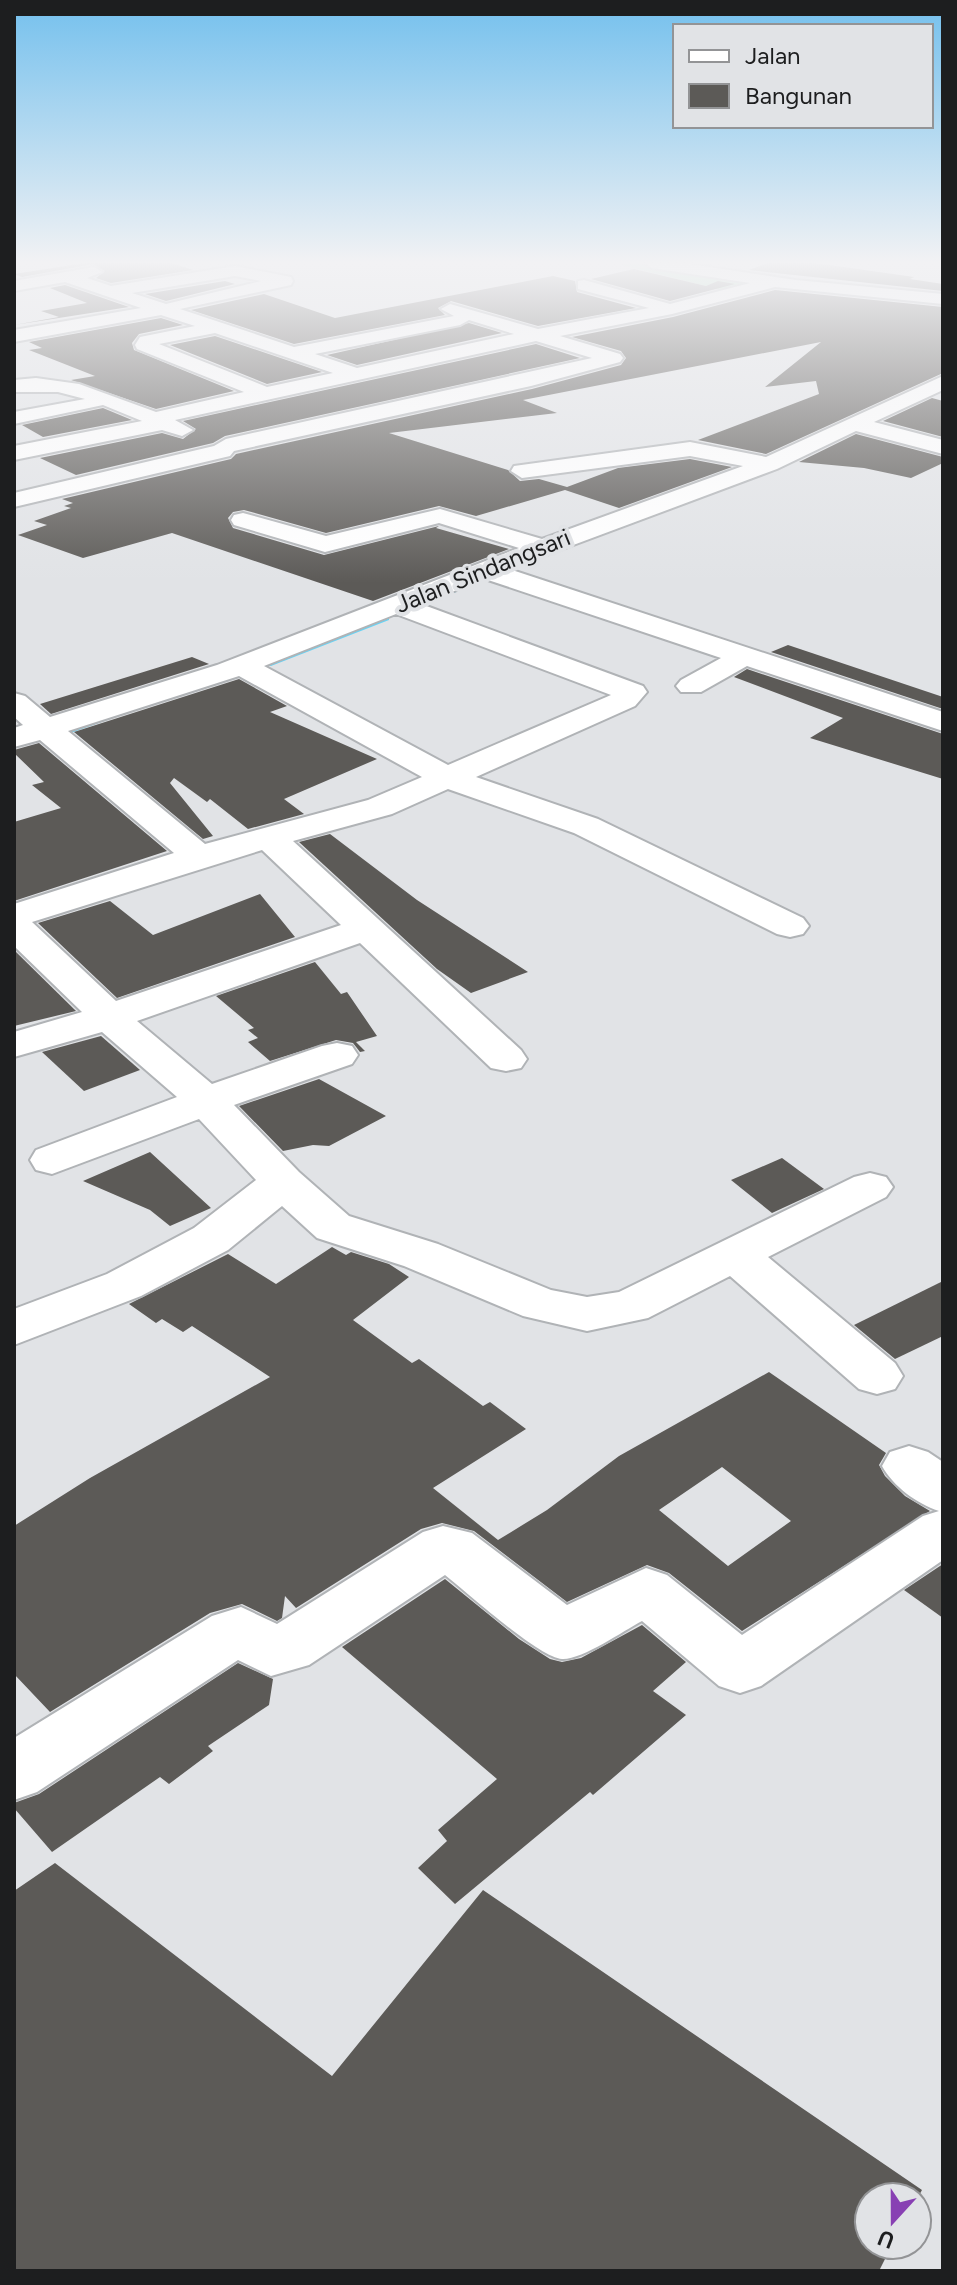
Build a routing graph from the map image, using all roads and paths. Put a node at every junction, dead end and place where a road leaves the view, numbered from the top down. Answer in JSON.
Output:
{"nodes":[{"id":1,"x":206,"y":370,"type":"edge"},
{"id":2,"x":343,"y":370,"type":"edge"},
{"id":3,"x":371,"y":370,"type":"edge"},
{"id":4,"x":564,"y":370,"type":"edge"},
{"id":5,"x":354,"y":373,"type":"junction"},
{"id":6,"x":943,"y":382,"type":"edge"},
{"id":7,"x":14,"y":386,"type":"edge"},
{"id":8,"x":264,"y":393,"type":"junction"},
{"id":9,"x":440,"y":399,"type":"junction"},
{"id":10,"x":112,"y":400,"type":"junction"},
{"id":11,"x":14,"y":418,"type":"edge"},
{"id":12,"x":160,"y":420,"type":"junction"},
{"id":13,"x":851,"y":423,"type":"junction"},
{"id":14,"x":226,"y":446,"type":"junction"},
{"id":15,"x":943,"y":447,"type":"edge"},
{"id":16,"x":14,"y":453,"type":"edge"},
{"id":17,"x":769,"y":464,"type":"junction"},
{"id":18,"x":522,"y":471,"type":"dead end"},
{"id":19,"x":14,"y":500,"type":"edge"},
{"id":20,"x":243,"y":520,"type":"dead end"},
{"id":21,"x":543,"y":547,"type":"junction"},
{"id":22,"x":485,"y":570,"type":"junction"},
{"id":23,"x":397,"y":605,"type":"junction"},
{"id":24,"x":743,"y":657,"type":"junction"},
{"id":25,"x":240,"y":665,"type":"junction"},
{"id":26,"x":691,"y":686,"type":"dead end"},
{"id":27,"x":14,"y":702,"type":"edge"},
{"id":28,"x":943,"y":722,"type":"edge"},
{"id":29,"x":51,"y":734,"type":"junction"},
{"id":30,"x":14,"y":738,"type":"edge"},
{"id":31,"x":448,"y":778,"type":"junction"},
{"id":32,"x":268,"y":837,"type":"junction"},
{"id":33,"x":199,"y":856,"type":"junction"},
{"id":34,"x":14,"y":916,"type":"edge"},
{"id":35,"x":14,"y":925,"type":"edge"},
{"id":36,"x":790,"y":926,"type":"dead end"},
{"id":37,"x":369,"y":928,"type":"junction"},
{"id":38,"x":109,"y":1017,"type":"junction"},
{"id":39,"x":14,"y":1045,"type":"edge"},
{"id":40,"x":337,"y":1055,"type":"dead end"},
{"id":41,"x":506,"y":1059,"type":"dead end"},
{"id":42,"x":206,"y":1101,"type":"junction"},
{"id":43,"x":52,"y":1160,"type":"dead end"},
{"id":44,"x":270,"y":1169,"type":"junction"},
{"id":45,"x":870,"y":1187,"type":"dead end"},
{"id":46,"x":737,"y":1256,"type":"junction"},
{"id":47,"x":14,"y":1328,"type":"edge"},
{"id":48,"x":877,"y":1376,"type":"dead end"},
{"id":49,"x":943,"y":1531,"type":"edge"},
{"id":50,"x":14,"y":1772,"type":"edge"}],
"edges":[{"from":1,"to":8,"type":"street"},
{"from":2,"to":5,"type":"street"},
{"from":3,"to":5,"type":"street"},
{"from":4,"to":9,"type":"street"},
{"from":5,"to":8,"type":"street"},
{"from":5,"to":9,"type":"street"},
{"from":6,"to":13,"type":"street","name":"Jalan Sindangsari"},
{"from":7,"to":10,"type":"street"},
{"from":8,"to":12,"type":"street"},
{"from":9,"to":14,"type":"street"},
{"from":10,"to":11,"type":"street"},
{"from":10,"to":12,"type":"street"},
{"from":12,"to":14,"type":"street"},
{"from":12,"to":16,"type":"street"},
{"from":13,"to":15,"type":"street"},
{"from":13,"to":17,"type":"street","name":"Jalan Sindangsari"},
{"from":14,"to":19,"type":"street"},
{"from":17,"to":18,"type":"street"},
{"from":17,"to":21,"type":"street","name":"Jalan Sindangsari"},
{"from":20,"to":21,"type":"street"},
{"from":21,"to":22,"type":"street","name":"Jalan Sindangsari"},
{"from":22,"to":23,"type":"street","name":"Jalan Sindangsari"},
{"from":22,"to":24,"type":"street"},
{"from":23,"to":25,"type":"street","name":"Jalan Sindangsari"},
{"from":23,"to":31,"type":"street"},
{"from":24,"to":26,"type":"street"},
{"from":24,"to":28,"type":"street"},
{"from":25,"to":29,"type":"street","name":"Jalan Sindangsari"},
{"from":25,"to":31,"type":"street"},
{"from":27,"to":29,"type":"street"},
{"from":29,"to":30,"type":"street","name":"Jalan Sindangsari"},
{"from":29,"to":33,"type":"street"},
{"from":31,"to":32,"type":"street"},
{"from":31,"to":36,"type":"street"},
{"from":32,"to":33,"type":"street"},
{"from":32,"to":37,"type":"street"},
{"from":33,"to":34,"type":"street"},
{"from":35,"to":38,"type":"street"},
{"from":37,"to":38,"type":"street"},
{"from":37,"to":41,"type":"street"},
{"from":38,"to":39,"type":"street"},
{"from":38,"to":42,"type":"street"},
{"from":40,"to":42,"type":"street"},
{"from":42,"to":43,"type":"street"},
{"from":42,"to":44,"type":"street"},
{"from":44,"to":46,"type":"street"},
{"from":44,"to":47,"type":"street"},
{"from":45,"to":46,"type":"street"},
{"from":46,"to":48,"type":"street"},
{"from":49,"to":50,"type":"street"}]}
